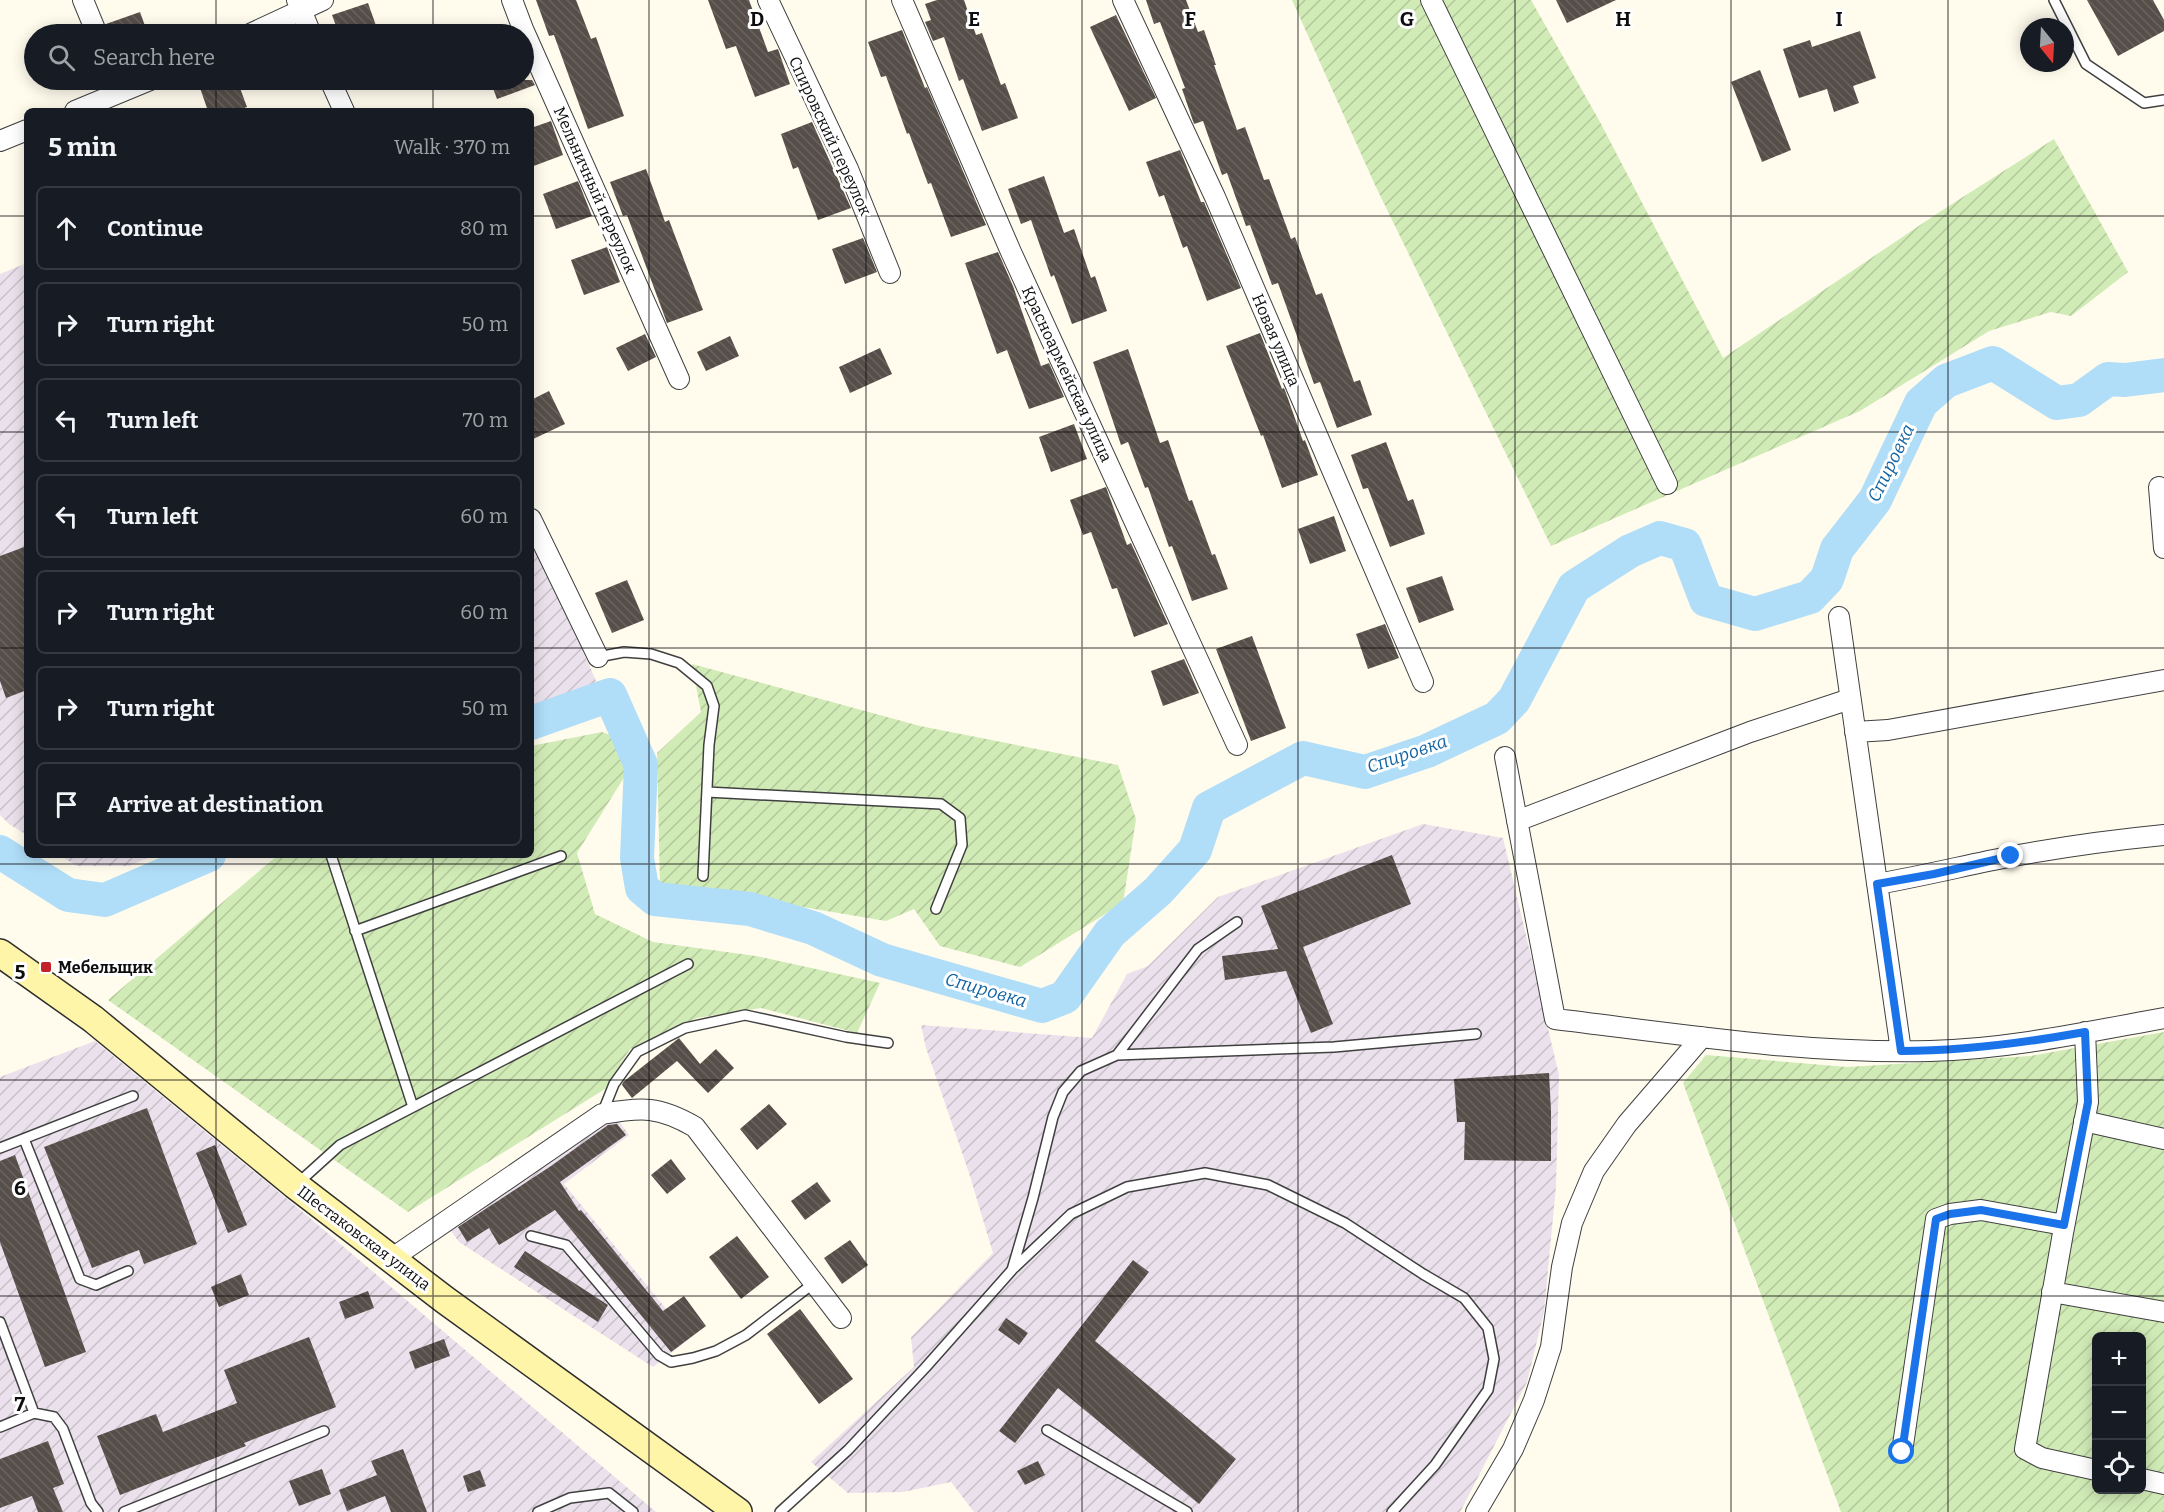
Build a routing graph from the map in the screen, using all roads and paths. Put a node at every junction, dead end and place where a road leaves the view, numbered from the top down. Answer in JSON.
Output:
{"nodes":[{"id":1,"x":83,"y":0,"type":"edge"},
{"id":2,"x":323,"y":0,"type":"edge"},
{"id":3,"x":512,"y":0,"type":"edge"},
{"id":4,"x":768,"y":0,"type":"edge"},
{"id":5,"x":902,"y":0,"type":"edge"},
{"id":6,"x":1123,"y":0,"type":"edge"},
{"id":7,"x":1431,"y":0,"type":"edge"},
{"id":8,"x":2054,"y":0,"type":"edge"},
{"id":9,"x":299,"y":6,"type":"edge"},
{"id":10,"x":93,"y":24,"type":"edge"},
{"id":11,"x":268,"y":24,"type":"edge"},
{"id":12,"x":307,"y":24,"type":"edge"},
{"id":13,"x":521,"y":24,"type":"edge"},
{"id":14,"x":534,"y":54,"type":"edge"},
{"id":15,"x":111,"y":90,"type":"edge"},
{"id":16,"x":335,"y":90,"type":"edge"},
{"id":17,"x":2164,"y":100,"type":"edge"},
{"id":18,"x":80,"y":108,"type":"edge"},
{"id":19,"x":343,"y":108,"type":"edge"},
{"id":20,"x":24,"y":131,"type":"edge"},
{"id":21,"x":0,"y":141,"type":"edge"},
{"id":22,"x":890,"y":273,"type":"dead end"},
{"id":23,"x":679,"y":379,"type":"dead end"},
{"id":24,"x":1667,"y":484,"type":"dead end"},
{"id":25,"x":2159,"y":487,"type":"dead end"},
{"id":26,"x":534,"y":525,"type":"edge"},
{"id":27,"x":2164,"y":549,"type":"edge"},
{"id":28,"x":1839,"y":617,"type":"dead end"},
{"id":29,"x":598,"y":657,"type":"joint"},
{"id":30,"x":2164,"y":680,"type":"edge"},
{"id":31,"x":1423,"y":682,"type":"dead end"},
{"id":32,"x":1850,"y":699,"type":"junction"},
{"id":33,"x":1855,"y":732,"type":"junction"},
{"id":34,"x":1237,"y":745,"type":"dead end"},
{"id":35,"x":1505,"y":758,"type":"dead end"},
{"id":36,"x":707,"y":792,"type":"junction"},
{"id":37,"x":1517,"y":821,"type":"junction"},
{"id":38,"x":2164,"y":835,"type":"edge"},
{"id":39,"x":561,"y":856,"type":"dead end"},
{"id":40,"x":331,"y":858,"type":"edge"},
{"id":41,"x":703,"y":876,"type":"dead end"},
{"id":42,"x":1877,"y":884,"type":"junction"},
{"id":43,"x":936,"y":909,"type":"dead end"},
{"id":44,"x":1237,"y":922,"type":"dead end"},
{"id":45,"x":355,"y":931,"type":"junction"},
{"id":46,"x":0,"y":953,"type":"edge"},
{"id":47,"x":688,"y":964,"type":"dead end"},
{"id":48,"x":2164,"y":1017,"type":"edge"},
{"id":49,"x":2085,"y":1032,"type":"junction"},
{"id":50,"x":1476,"y":1034,"type":"dead end"},
{"id":51,"x":1702,"y":1037,"type":"junction"},
{"id":52,"x":888,"y":1042,"type":"dead end"},
{"id":53,"x":1901,"y":1051,"type":"junction"},
{"id":54,"x":1117,"y":1055,"type":"junction"},
{"id":55,"x":133,"y":1096,"type":"dead end"},
{"id":56,"x":412,"y":1107,"type":"junction"},
{"id":57,"x":602,"y":1114,"type":"junction"},
{"id":58,"x":2084,"y":1121,"type":"junction"},
{"id":59,"x":24,"y":1139,"type":"junction"},
{"id":60,"x":2164,"y":1139,"type":"edge"},
{"id":61,"x":0,"y":1148,"type":"edge"},
{"id":62,"x":295,"y":1185,"type":"junction"},
{"id":63,"x":2064,"y":1225,"type":"junction"},
{"id":64,"x":531,"y":1236,"type":"dead end"},
{"id":65,"x":391,"y":1259,"type":"junction"},
{"id":66,"x":1012,"y":1270,"type":"junction"},
{"id":67,"x":128,"y":1271,"type":"dead end"},
{"id":68,"x":814,"y":1283,"type":"junction"},
{"id":69,"x":2052,"y":1292,"type":"junction"},
{"id":70,"x":2164,"y":1312,"type":"edge"},
{"id":71,"x":841,"y":1318,"type":"dead end"},
{"id":72,"x":0,"y":1322,"type":"edge"},
{"id":73,"x":34,"y":1413,"type":"junction"},
{"id":74,"x":0,"y":1427,"type":"edge"},
{"id":75,"x":1047,"y":1430,"type":"dead end"},
{"id":76,"x":324,"y":1431,"type":"dead end"},
{"id":77,"x":1902,"y":1452,"type":"dead end"},
{"id":78,"x":2092,"y":1469,"type":"edge"},
{"id":79,"x":2146,"y":1480,"type":"edge"},
{"id":80,"x":2164,"y":1484,"type":"edge"},
{"id":81,"x":98,"y":1512,"type":"edge"},
{"id":82,"x":124,"y":1512,"type":"edge"},
{"id":83,"x":538,"y":1512,"type":"edge"},
{"id":84,"x":633,"y":1512,"type":"edge"},
{"id":85,"x":738,"y":1512,"type":"edge"},
{"id":86,"x":780,"y":1512,"type":"edge"},
{"id":87,"x":1187,"y":1512,"type":"edge"},
{"id":88,"x":1392,"y":1512,"type":"edge"},
{"id":89,"x":1476,"y":1512,"type":"edge"}],
"edges":[{"from":1,"to":10,"type":"street"},
{"from":2,"to":9,"type":"street"},
{"from":3,"to":13,"type":"street","name":"Мельничный переулок"},
{"from":4,"to":22,"type":"street","name":"Спировский переулок"},
{"from":5,"to":34,"type":"street","name":"Красноармейская улица"},
{"from":6,"to":31,"type":"street","name":"Новая улица"},
{"from":7,"to":24,"type":"street"},
{"from":8,"to":17,"type":"lane"},
{"from":9,"to":11,"type":"street"},
{"from":9,"to":12,"type":"street"},
{"from":14,"to":23,"type":"street","name":"Мельничный переулок"},
{"from":15,"to":18,"type":"street"},
{"from":16,"to":19,"type":"street"},
{"from":20,"to":21,"type":"street"},
{"from":25,"to":27,"type":"street"},
{"from":26,"to":29,"type":"street"},
{"from":28,"to":32,"type":"street"},
{"from":29,"to":36,"type":"lane"},
{"from":30,"to":33,"type":"street"},
{"from":32,"to":33,"type":"street"},
{"from":32,"to":37,"type":"street"},
{"from":33,"to":42,"type":"street"},
{"from":35,"to":37,"type":"street"},
{"from":36,"to":41,"type":"lane"},
{"from":36,"to":43,"type":"lane"},
{"from":37,"to":51,"type":"street"},
{"from":38,"to":42,"type":"street"},
{"from":39,"to":45,"type":"lane"},
{"from":40,"to":45,"type":"lane"},
{"from":42,"to":53,"type":"street"},
{"from":44,"to":54,"type":"lane"},
{"from":45,"to":56,"type":"lane"},
{"from":46,"to":62,"type":"main road","name":"Шестаковская улица"},
{"from":47,"to":56,"type":"lane"},
{"from":48,"to":49,"type":"street"},
{"from":49,"to":53,"type":"street"},
{"from":49,"to":58,"type":"street"},
{"from":50,"to":54,"type":"lane"},
{"from":51,"to":53,"type":"street"},
{"from":51,"to":89,"type":"street"},
{"from":52,"to":57,"type":"lane"},
{"from":54,"to":66,"type":"lane"},
{"from":55,"to":59,"type":"lane"},
{"from":56,"to":62,"type":"lane"},
{"from":57,"to":65,"type":"street"},
{"from":57,"to":68,"type":"street"},
{"from":58,"to":60,"type":"street"},
{"from":58,"to":63,"type":"street"},
{"from":59,"to":61,"type":"lane"},
{"from":59,"to":67,"type":"lane"},
{"from":62,"to":65,"type":"main road","name":"Шестаковская улица"},
{"from":63,"to":69,"type":"street"},
{"from":63,"to":77,"type":"street"},
{"from":64,"to":68,"type":"lane"},
{"from":65,"to":85,"type":"main road","name":"Шестаковская улица"},
{"from":66,"to":86,"type":"lane"},
{"from":66,"to":88,"type":"lane"},
{"from":68,"to":71,"type":"street"},
{"from":69,"to":70,"type":"street"},
{"from":69,"to":78,"type":"street"},
{"from":72,"to":73,"type":"lane"},
{"from":73,"to":74,"type":"lane"},
{"from":73,"to":81,"type":"lane"},
{"from":75,"to":87,"type":"lane"},
{"from":76,"to":82,"type":"lane"},
{"from":79,"to":80,"type":"street"},
{"from":83,"to":84,"type":"lane"}]}
